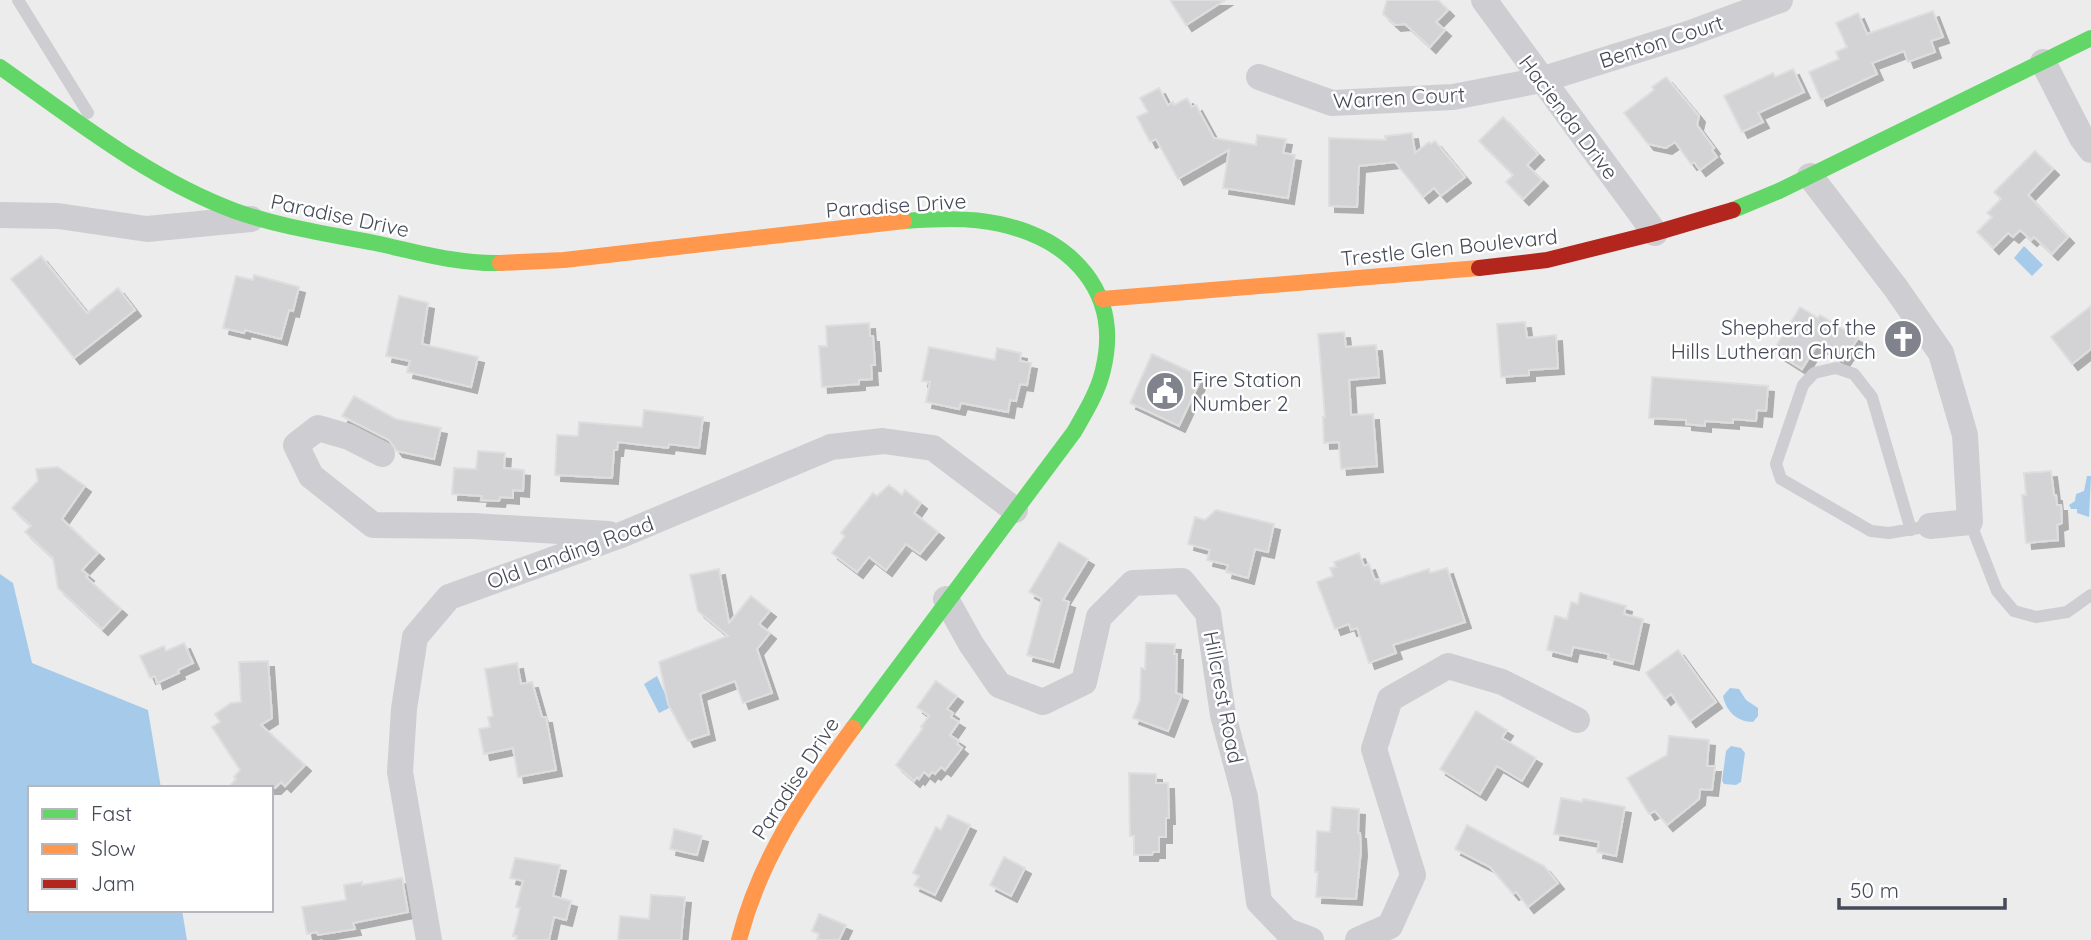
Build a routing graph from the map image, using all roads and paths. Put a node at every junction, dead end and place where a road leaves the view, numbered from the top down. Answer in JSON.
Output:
{"nodes":[{"id":1,"x":18,"y":0,"type":"edge"},
{"id":2,"x":1484,"y":0,"type":"edge"},
{"id":3,"x":1780,"y":0,"type":"edge"},
{"id":4,"x":2091,"y":38,"type":"edge"},
{"id":5,"x":2043,"y":62,"type":"junction"},
{"id":6,"x":0,"y":67,"type":"edge"},
{"id":7,"x":1259,"y":77,"type":"dead end"},
{"id":8,"x":1541,"y":80,"type":"junction"},
{"id":9,"x":102,"y":138,"type":"junction"},
{"id":10,"x":2091,"y":150,"type":"edge"},
{"id":11,"x":1810,"y":176,"type":"junction"},
{"id":12,"x":0,"y":215,"type":"edge"},
{"id":13,"x":256,"y":219,"type":"junction"},
{"id":14,"x":1655,"y":233,"type":"junction"},
{"id":15,"x":1102,"y":299,"type":"junction"},
{"id":16,"x":382,"y":454,"type":"dead end"},
{"id":17,"x":1015,"y":510,"type":"junction"},
{"id":18,"x":1970,"y":522,"type":"junction"},
{"id":19,"x":1921,"y":528,"type":"junction"},
{"id":20,"x":621,"y":535,"type":"junction"},
{"id":21,"x":2091,"y":595,"type":"edge"},
{"id":22,"x":946,"y":599,"type":"junction"},
{"id":23,"x":1577,"y":720,"type":"dead end"},
{"id":24,"x":429,"y":940,"type":"edge"},
{"id":25,"x":739,"y":940,"type":"edge"},
{"id":26,"x":1311,"y":940,"type":"edge"},
{"id":27,"x":1358,"y":940,"type":"edge"}],
"edges":[{"from":1,"to":9,"type":"lane"},
{"from":2,"to":8,"type":"street","name":"Hacienda Drive"},
{"from":3,"to":8,"type":"street","name":"Benton Court"},
{"from":4,"to":5,"type":"street","name":"Trestle Glen Boulevard"},
{"from":5,"to":10,"type":"street"},
{"from":5,"to":11,"type":"street","name":"Trestle Glen Boulevard"},
{"from":6,"to":9,"type":"street","name":"Paradise Drive"},
{"from":7,"to":8,"type":"street","name":"Warren Court"},
{"from":8,"to":14,"type":"street","name":"Hacienda Drive"},
{"from":9,"to":13,"type":"street","name":"Paradise Drive"},
{"from":11,"to":14,"type":"street","name":"Trestle Glen Boulevard"},
{"from":11,"to":18,"type":"street"},
{"from":12,"to":13,"type":"street"},
{"from":13,"to":15,"type":"street","name":"Paradise Drive"},
{"from":14,"to":15,"type":"street","name":"Trestle Glen Boulevard"},
{"from":15,"to":17,"type":"street","name":"Paradise Drive"},
{"from":16,"to":20,"type":"street"},
{"from":17,"to":20,"type":"street","name":"Old Landing Road"},
{"from":17,"to":22,"type":"street","name":"Paradise Drive"},
{"from":18,"to":19,"type":"street"},
{"from":18,"to":21,"type":"lane"},
{"from":19,"to":19,"type":"lane"},
{"from":20,"to":24,"type":"street","name":"Old Landing Road"},
{"from":22,"to":25,"type":"street","name":"Paradise Drive"},
{"from":22,"to":26,"type":"street","name":"Hillcrest Road"},
{"from":23,"to":27,"type":"street"}]}
